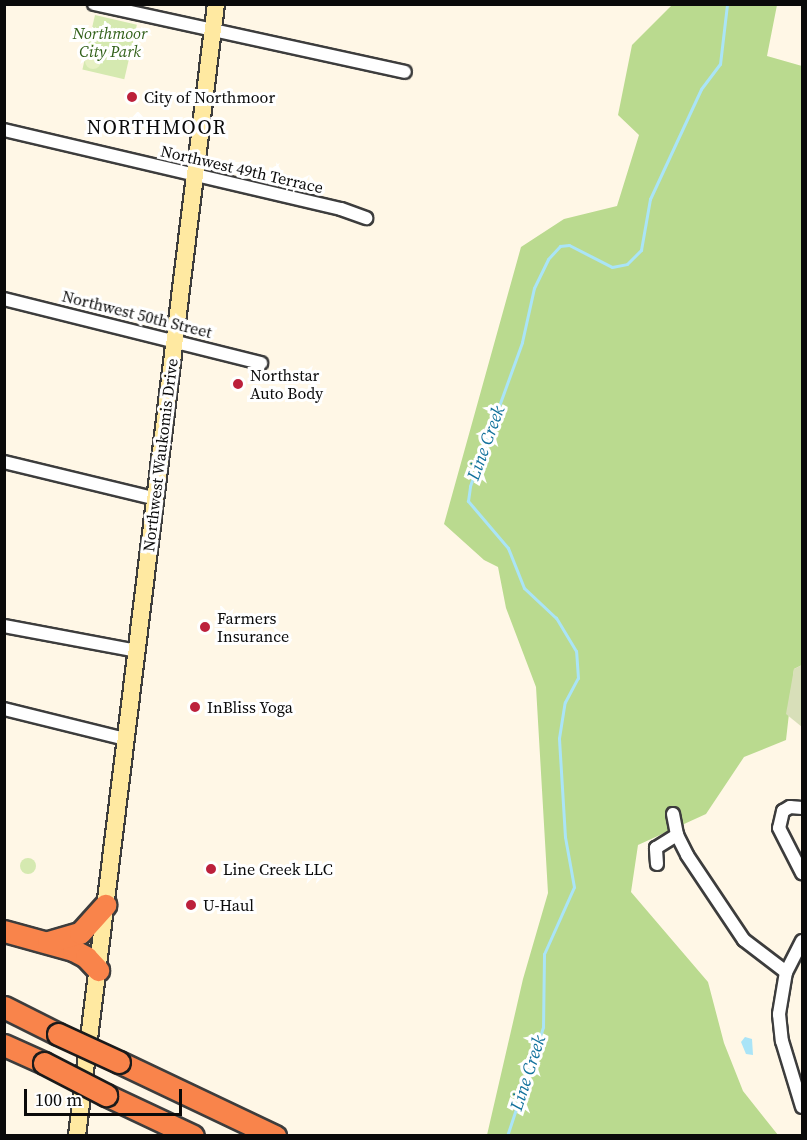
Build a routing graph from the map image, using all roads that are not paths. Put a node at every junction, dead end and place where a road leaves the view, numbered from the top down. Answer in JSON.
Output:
{"nodes":[{"id":1,"x":94,"y":4,"type":"edge"},
{"id":2,"x":216,"y":4,"type":"edge"},
{"id":3,"x":213,"y":29,"type":"junction"},
{"id":4,"x":405,"y":72,"type":"dead end"},
{"id":5,"x":4,"y":130,"type":"edge"},
{"id":6,"x":195,"y":177,"type":"junction"},
{"id":7,"x":366,"y":218,"type":"dead end"},
{"id":8,"x":4,"y":299,"type":"edge"},
{"id":9,"x":176,"y":339,"type":"junction"},
{"id":10,"x":261,"y":363,"type":"dead end"},
{"id":11,"x":4,"y":462,"type":"edge"},
{"id":12,"x":153,"y":498,"type":"junction"},
{"id":13,"x":4,"y":626,"type":"edge"},
{"id":14,"x":137,"y":651,"type":"junction"},
{"id":15,"x":4,"y":709,"type":"edge"},
{"id":16,"x":125,"y":739,"type":"junction"},
{"id":17,"x":802,"y":808,"type":"edge"},
{"id":18,"x":673,"y":814,"type":"dead end"},
{"id":19,"x":677,"y":835,"type":"junction"},
{"id":20,"x":801,"y":862,"type":"edge"},
{"id":21,"x":657,"y":864,"type":"dead end"},
{"id":22,"x":105,"y":905,"type":"junction"},
{"id":23,"x":4,"y":931,"type":"edge"},
{"id":24,"x":802,"y":941,"type":"edge"},
{"id":25,"x":47,"y":942,"type":"junction"},
{"id":26,"x":98,"y":970,"type":"junction"},
{"id":27,"x":786,"y":972,"type":"junction"},
{"id":28,"x":4,"y":1007,"type":"edge"},
{"id":29,"x":4,"y":1045,"type":"edge"},
{"id":30,"x":802,"y":1107,"type":"edge"},
{"id":31,"x":77,"y":1136,"type":"edge"},
{"id":32,"x":193,"y":1136,"type":"edge"},
{"id":33,"x":274,"y":1136,"type":"edge"}],
"edges":[{"from":1,"to":3,"type":"street"},
{"from":2,"to":3,"type":"main road","name":"Northwest Waukomis Drive"},
{"from":3,"to":4,"type":"street"},
{"from":3,"to":6,"type":"main road","name":"Northwest Waukomis Drive"},
{"from":5,"to":6,"type":"street","name":"Northwest 49th Terrace"},
{"from":6,"to":7,"type":"street","name":"Northwest 49th Terrace"},
{"from":6,"to":9,"type":"main road","name":"Northwest Waukomis Drive"},
{"from":8,"to":9,"type":"street","name":"Northwest 50th Street"},
{"from":9,"to":10,"type":"street","name":"Northwest 50th Street"},
{"from":9,"to":12,"type":"main road","name":"Northwest Waukomis Drive"},
{"from":11,"to":12,"type":"street"},
{"from":12,"to":14,"type":"main road","name":"Northwest Waukomis Drive"},
{"from":13,"to":14,"type":"street"},
{"from":14,"to":16,"type":"main road","name":"Northwest Waukomis Drive"},
{"from":15,"to":16,"type":"street"},
{"from":16,"to":22,"type":"main road","name":"Northwest Waukomis Drive"},
{"from":17,"to":20,"type":"street"},
{"from":18,"to":19,"type":"street"},
{"from":19,"to":21,"type":"street"},
{"from":19,"to":27,"type":"street"},
{"from":22,"to":25,"type":"highway"},
{"from":22,"to":26,"type":"main road","name":"Northwest Waukomis Drive"},
{"from":23,"to":25,"type":"highway"},
{"from":24,"to":27,"type":"street"},
{"from":25,"to":26,"type":"highway"},
{"from":26,"to":31,"type":"main road","name":"Northwest Waukomis Drive"},
{"from":27,"to":30,"type":"street"},
{"from":28,"to":33,"type":"highway","bridge":true},
{"from":29,"to":32,"type":"highway","bridge":true}]}
